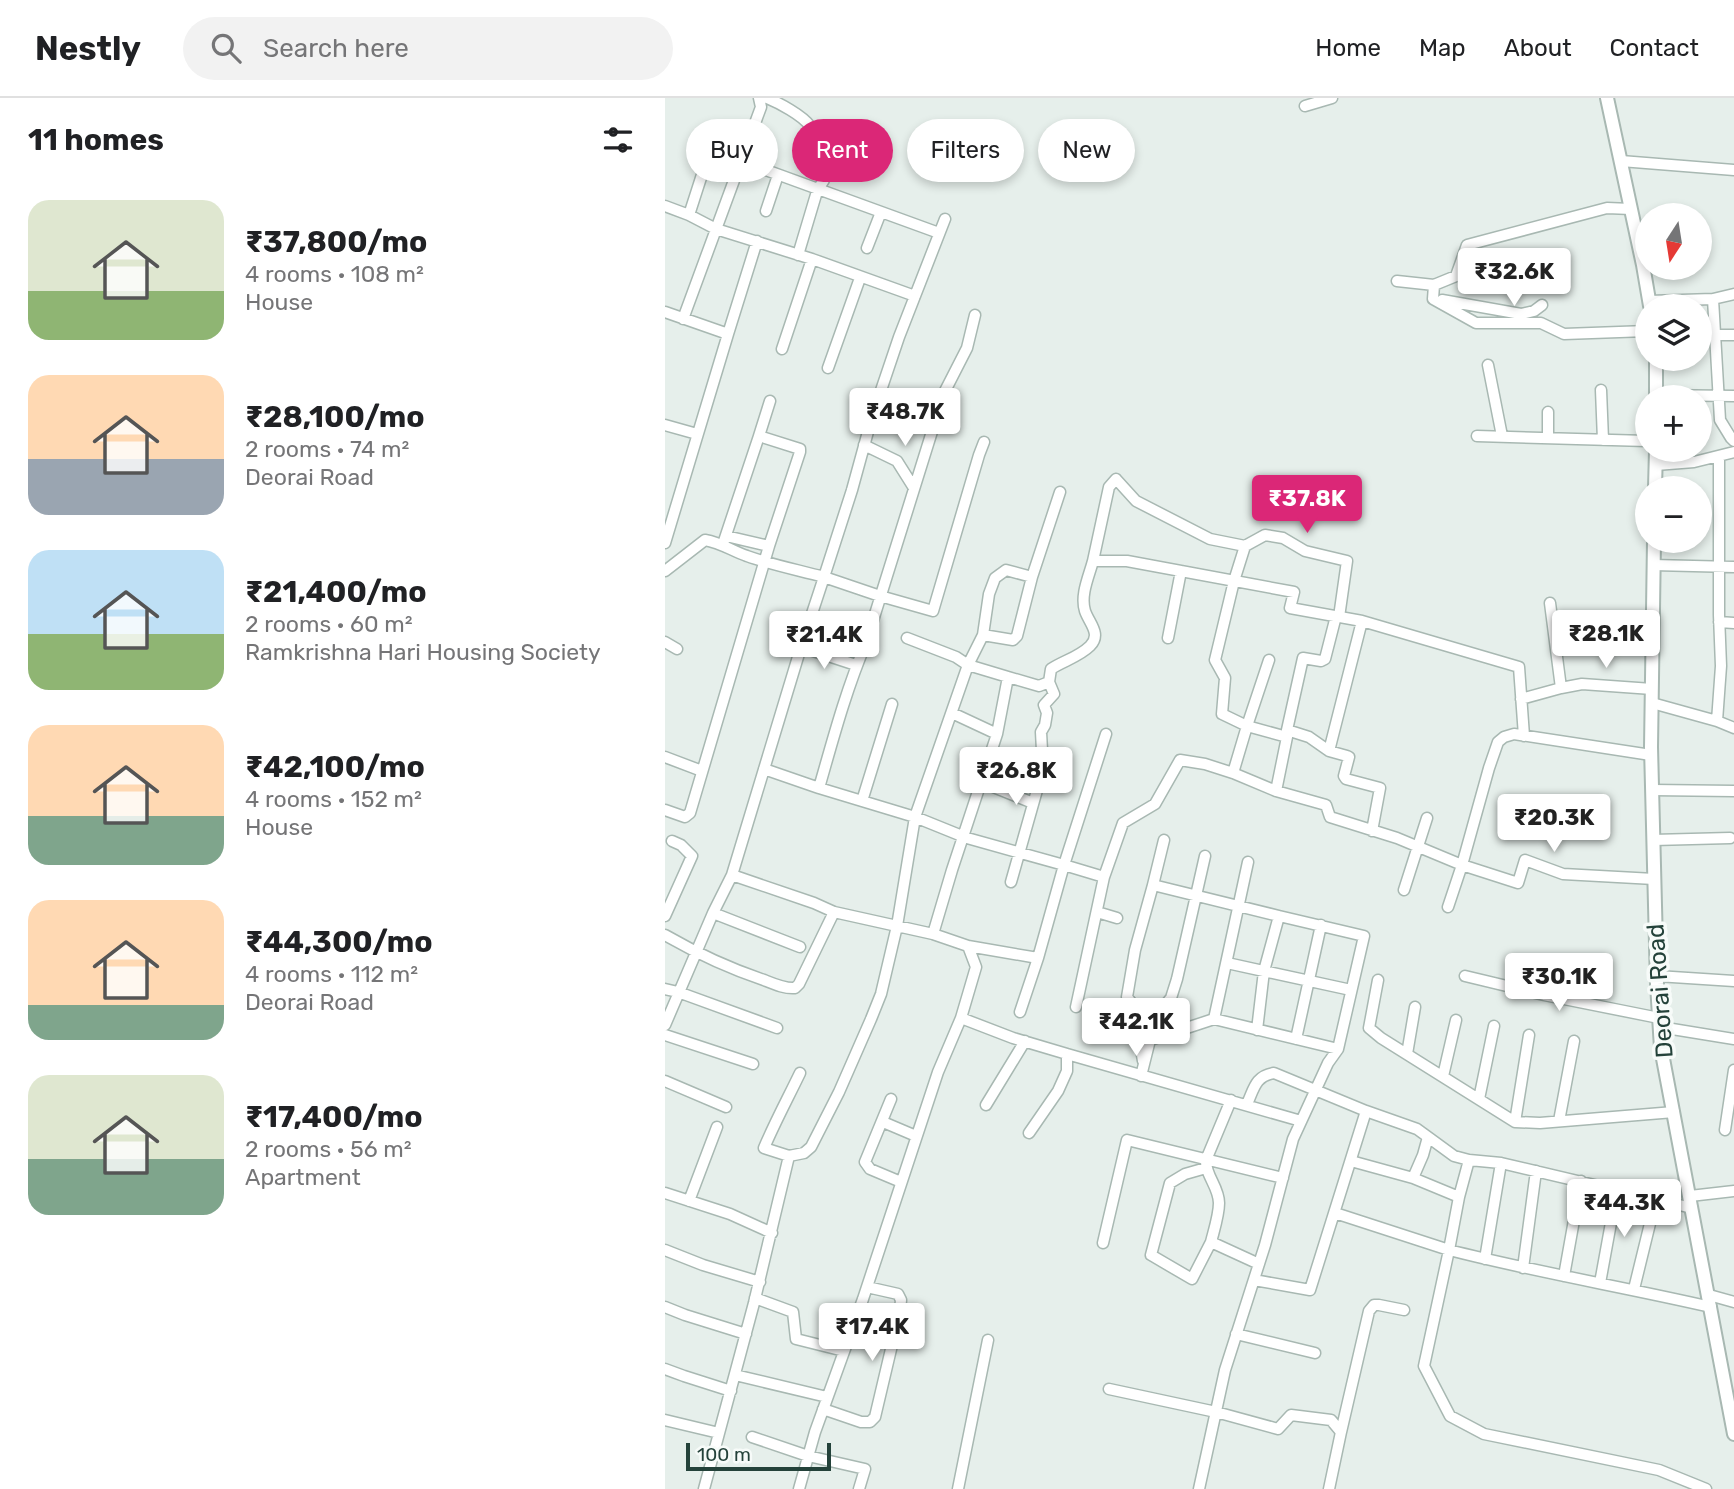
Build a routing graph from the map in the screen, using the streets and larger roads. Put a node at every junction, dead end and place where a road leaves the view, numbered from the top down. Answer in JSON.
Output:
{"nodes":[{"id":1,"x":759,"y":98,"type":"edge"},
{"id":2,"x":767,"y":98,"type":"edge"},
{"id":3,"x":1332,"y":98,"type":"edge"},
{"id":4,"x":1607,"y":98,"type":"edge"},
{"id":5,"x":1305,"y":106,"type":"dead end"},
{"id":6,"x":756,"y":119,"type":"edge"},
{"id":7,"x":1621,"y":161,"type":"junction"},
{"id":8,"x":1734,"y":170,"type":"edge"},
{"id":9,"x":778,"y":175,"type":"edge"},
{"id":10,"x":700,"y":182,"type":"edge"},
{"id":11,"x":733,"y":182,"type":"edge"},
{"id":12,"x":776,"y":182,"type":"edge"},
{"id":13,"x":818,"y":188,"type":"junction"},
{"id":14,"x":665,"y":206,"type":"edge"},
{"id":15,"x":1631,"y":209,"type":"junction"},
{"id":16,"x":766,"y":211,"type":"dead end"},
{"id":17,"x":881,"y":212,"type":"junction"},
{"id":18,"x":689,"y":215,"type":"junction"},
{"id":19,"x":945,"y":219,"type":"dead end"},
{"id":20,"x":716,"y":229,"type":"junction"},
{"id":21,"x":939,"y":233,"type":"junction"},
{"id":22,"x":757,"y":241,"type":"junction"},
{"id":23,"x":867,"y":248,"type":"dead end"},
{"id":24,"x":798,"y":255,"type":"junction"},
{"id":25,"x":812,"y":259,"type":"junction"},
{"id":26,"x":860,"y":278,"type":"junction"},
{"id":27,"x":1397,"y":281,"type":"dead end"},
{"id":28,"x":1434,"y":285,"type":"junction"},
{"id":29,"x":1648,"y":294,"type":"edge"},
{"id":30,"x":1734,"y":295,"type":"edge"},
{"id":31,"x":915,"y":296,"type":"junction"},
{"id":32,"x":1433,"y":299,"type":"junction"},
{"id":33,"x":1713,"y":299,"type":"joint"},
{"id":34,"x":1542,"y":305,"type":"dead end"},
{"id":35,"x":665,"y":312,"type":"edge"},
{"id":36,"x":975,"y":315,"type":"dead end"},
{"id":37,"x":683,"y":318,"type":"junction"},
{"id":38,"x":1635,"y":331,"type":"edge"},
{"id":39,"x":728,"y":334,"type":"junction"},
{"id":40,"x":1716,"y":335,"type":"junction"},
{"id":41,"x":1734,"y":335,"type":"edge"},
{"id":42,"x":782,"y":349,"type":"dead end"},
{"id":43,"x":1488,"y":365,"type":"dead end"},
{"id":44,"x":828,"y":369,"type":"dead end"},
{"id":45,"x":1601,"y":390,"type":"dead end"},
{"id":46,"x":1712,"y":396,"type":"edge"},
{"id":47,"x":1720,"y":396,"type":"junction"},
{"id":48,"x":1734,"y":396,"type":"edge"},
{"id":49,"x":770,"y":401,"type":"dead end"},
{"id":50,"x":1548,"y":412,"type":"dead end"},
{"id":51,"x":665,"y":425,"type":"edge"},
{"id":52,"x":697,"y":434,"type":"junction"},
{"id":53,"x":759,"y":436,"type":"junction"},
{"id":54,"x":1478,"y":436,"type":"dead end"},
{"id":55,"x":1502,"y":436,"type":"junction"},
{"id":56,"x":1548,"y":438,"type":"junction"},
{"id":57,"x":1602,"y":440,"type":"junction"},
{"id":58,"x":1635,"y":441,"type":"edge"},
{"id":59,"x":1734,"y":441,"type":"edge"},
{"id":60,"x":984,"y":442,"type":"dead end"},
{"id":61,"x":864,"y":446,"type":"junction"},
{"id":62,"x":1734,"y":452,"type":"edge"},
{"id":63,"x":1719,"y":457,"type":"junction"},
{"id":64,"x":1655,"y":462,"type":"edge"},
{"id":65,"x":1655,"y":465,"type":"junction"},
{"id":66,"x":1655,"y":476,"type":"edge"},
{"id":67,"x":914,"y":488,"type":"junction"},
{"id":68,"x":1060,"y":492,"type":"dead end"},
{"id":69,"x":724,"y":540,"type":"junction"},
{"id":70,"x":665,"y":543,"type":"edge"},
{"id":71,"x":769,"y":545,"type":"junction"},
{"id":72,"x":1245,"y":546,"type":"junction"},
{"id":73,"x":1654,"y":553,"type":"edge"},
{"id":74,"x":1093,"y":561,"type":"junction"},
{"id":75,"x":765,"y":562,"type":"junction"},
{"id":76,"x":1653,"y":565,"type":"junction"},
{"id":77,"x":1719,"y":567,"type":"junction"},
{"id":78,"x":1734,"y":568,"type":"edge"},
{"id":79,"x":665,"y":571,"type":"edge"},
{"id":80,"x":1181,"y":571,"type":"junction"},
{"id":81,"x":824,"y":577,"type":"junction"},
{"id":82,"x":1032,"y":577,"type":"junction"},
{"id":83,"x":1234,"y":581,"type":"junction"},
{"id":84,"x":880,"y":596,"type":"junction"},
{"id":85,"x":1551,"y":603,"type":"dead end"},
{"id":86,"x":1337,"y":616,"type":"junction"},
{"id":87,"x":810,"y":620,"type":"junction"},
{"id":88,"x":1362,"y":621,"type":"junction"},
{"id":89,"x":1719,"y":622,"type":"junction"},
{"id":90,"x":1734,"y":623,"type":"edge"},
{"id":91,"x":983,"y":635,"type":"junction"},
{"id":92,"x":907,"y":638,"type":"dead end"},
{"id":93,"x":1168,"y":638,"type":"dead end"},
{"id":94,"x":665,"y":642,"type":"edge"},
{"id":95,"x":866,"y":643,"type":"junction"},
{"id":96,"x":801,"y":647,"type":"junction"},
{"id":97,"x":677,"y":649,"type":"dead end"},
{"id":98,"x":1269,"y":660,"type":"dead end"},
{"id":99,"x":856,"y":665,"type":"junction"},
{"id":100,"x":968,"y":665,"type":"junction"},
{"id":101,"x":1721,"y":666,"type":"junction"},
{"id":102,"x":1734,"y":666,"type":"edge"},
{"id":103,"x":1007,"y":677,"type":"junction"},
{"id":104,"x":1049,"y":682,"type":"junction"},
{"id":105,"x":1561,"y":688,"type":"junction"},
{"id":106,"x":1652,"y":689,"type":"junction"},
{"id":107,"x":1521,"y":699,"type":"junction"},
{"id":108,"x":1652,"y":703,"type":"junction"},
{"id":109,"x":892,"y":704,"type":"dead end"},
{"id":110,"x":952,"y":713,"type":"junction"},
{"id":111,"x":1717,"y":721,"type":"junction"},
{"id":112,"x":1247,"y":726,"type":"junction"},
{"id":113,"x":1734,"y":728,"type":"edge"},
{"id":114,"x":1287,"y":733,"type":"junction"},
{"id":115,"x":997,"y":734,"type":"junction"},
{"id":116,"x":1106,"y":734,"type":"dead end"},
{"id":117,"x":1524,"y":736,"type":"junction"},
{"id":118,"x":1329,"y":751,"type":"junction"},
{"id":119,"x":1651,"y":755,"type":"junction"},
{"id":120,"x":665,"y":757,"type":"edge"},
{"id":121,"x":764,"y":769,"type":"junction"},
{"id":122,"x":702,"y":771,"type":"junction"},
{"id":123,"x":1233,"y":773,"type":"junction"},
{"id":124,"x":981,"y":782,"type":"junction"},
{"id":125,"x":820,"y":788,"type":"junction"},
{"id":126,"x":1652,"y":790,"type":"junction"},
{"id":127,"x":1276,"y":791,"type":"junction"},
{"id":128,"x":1734,"y":791,"type":"edge"},
{"id":129,"x":862,"y":801,"type":"junction"},
{"id":130,"x":1033,"y":803,"type":"junction"},
{"id":131,"x":665,"y":810,"type":"edge"},
{"id":132,"x":915,"y":817,"type":"junction"},
{"id":133,"x":1427,"y":818,"type":"dead end"},
{"id":134,"x":1372,"y":831,"type":"junction"},
{"id":135,"x":963,"y":836,"type":"junction"},
{"id":136,"x":1730,"y":838,"type":"dead end"},
{"id":137,"x":1653,"y":839,"type":"junction"},
{"id":138,"x":1164,"y":840,"type":"dead end"},
{"id":139,"x":672,"y":841,"type":"dead end"},
{"id":140,"x":1417,"y":847,"type":"junction"},
{"id":141,"x":1019,"y":853,"type":"junction"},
{"id":142,"x":1205,"y":856,"type":"dead end"},
{"id":143,"x":1248,"y":862,"type":"dead end"},
{"id":144,"x":1064,"y":865,"type":"junction"},
{"id":145,"x":1462,"y":865,"type":"junction"},
{"id":146,"x":732,"y":875,"type":"junction"},
{"id":147,"x":1104,"y":877,"type":"junction"},
{"id":148,"x":1654,"y":879,"type":"junction"},
{"id":149,"x":1011,"y":882,"type":"dead end"},
{"id":150,"x":1153,"y":885,"type":"junction"},
{"id":151,"x":1404,"y":890,"type":"dead end"},
{"id":152,"x":1196,"y":895,"type":"junction"},
{"id":153,"x":1238,"y":906,"type":"junction"},
{"id":154,"x":1448,"y":907,"type":"dead end"},
{"id":155,"x":834,"y":912,"type":"junction"},
{"id":156,"x":1097,"y":912,"type":"junction"},
{"id":157,"x":713,"y":913,"type":"junction"},
{"id":158,"x":665,"y":916,"type":"edge"},
{"id":159,"x":1279,"y":916,"type":"junction"},
{"id":160,"x":1117,"y":918,"type":"dead end"},
{"id":161,"x":1321,"y":925,"type":"junction"},
{"id":162,"x":897,"y":926,"type":"junction"},
{"id":163,"x":933,"y":934,"type":"junction"},
{"id":164,"x":665,"y":935,"type":"edge"},
{"id":165,"x":968,"y":946,"type":"junction"},
{"id":166,"x":800,"y":947,"type":"dead end"},
{"id":167,"x":697,"y":954,"type":"junction"},
{"id":168,"x":1038,"y":958,"type":"junction"},
{"id":169,"x":1227,"y":963,"type":"junction"},
{"id":170,"x":1264,"y":971,"type":"junction"},
{"id":171,"x":1465,"y":976,"type":"dead end"},
{"id":172,"x":1657,"y":976,"type":"junction"},
{"id":173,"x":1308,"y":981,"type":"junction"},
{"id":174,"x":1378,"y":981,"type":"dead end"},
{"id":175,"x":1734,"y":981,"type":"edge"},
{"id":176,"x":665,"y":989,"type":"edge"},
{"id":177,"x":1351,"y":990,"type":"junction"},
{"id":178,"x":678,"y":992,"type":"junction"},
{"id":179,"x":1135,"y":1006,"type":"junction"},
{"id":180,"x":1076,"y":1007,"type":"dead end"},
{"id":181,"x":1415,"y":1007,"type":"dead end"},
{"id":182,"x":1160,"y":1011,"type":"junction"},
{"id":183,"x":1020,"y":1012,"type":"dead end"},
{"id":184,"x":961,"y":1018,"type":"junction"},
{"id":185,"x":1215,"y":1019,"type":"junction"},
{"id":186,"x":1456,"y":1020,"type":"dead end"},
{"id":187,"x":1660,"y":1022,"type":"junction"},
{"id":188,"x":665,"y":1025,"type":"edge"},
{"id":189,"x":1494,"y":1026,"type":"dead end"},
{"id":190,"x":776,"y":1028,"type":"dead end"},
{"id":191,"x":1257,"y":1030,"type":"junction"},
{"id":192,"x":665,"y":1035,"type":"edge"},
{"id":193,"x":1529,"y":1035,"type":"dead end"},
{"id":194,"x":1296,"y":1039,"type":"junction"},
{"id":195,"x":1734,"y":1039,"type":"edge"},
{"id":196,"x":1150,"y":1040,"type":"junction"},
{"id":197,"x":1025,"y":1041,"type":"junction"},
{"id":198,"x":1574,"y":1041,"type":"dead end"},
{"id":199,"x":1338,"y":1049,"type":"junction"},
{"id":200,"x":1067,"y":1054,"type":"junction"},
{"id":201,"x":1407,"y":1054,"type":"junction"},
{"id":202,"x":753,"y":1064,"type":"dead end"},
{"id":203,"x":1144,"y":1065,"type":"junction"},
{"id":204,"x":1734,"y":1070,"type":"edge"},
{"id":205,"x":800,"y":1073,"type":"dead end"},
{"id":206,"x":1141,"y":1076,"type":"junction"},
{"id":207,"x":1443,"y":1076,"type":"junction"},
{"id":208,"x":665,"y":1081,"type":"edge"},
{"id":209,"x":1315,"y":1089,"type":"junction"},
{"id":210,"x":891,"y":1099,"type":"dead end"},
{"id":211,"x":1479,"y":1099,"type":"junction"},
{"id":212,"x":1231,"y":1100,"type":"junction"},
{"id":213,"x":1247,"y":1104,"type":"junction"},
{"id":214,"x":986,"y":1105,"type":"dead end"},
{"id":215,"x":726,"y":1107,"type":"dead end"},
{"id":216,"x":1366,"y":1111,"type":"junction"},
{"id":217,"x":1674,"y":1112,"type":"junction"},
{"id":218,"x":1301,"y":1121,"type":"junction"},
{"id":219,"x":1559,"y":1121,"type":"junction"},
{"id":220,"x":883,"y":1122,"type":"junction"},
{"id":221,"x":1515,"y":1122,"type":"junction"},
{"id":222,"x":717,"y":1127,"type":"dead end"},
{"id":223,"x":1725,"y":1130,"type":"dead end"},
{"id":224,"x":1029,"y":1133,"type":"dead end"},
{"id":225,"x":916,"y":1136,"type":"junction"},
{"id":226,"x":1428,"y":1138,"type":"junction"},
{"id":227,"x":789,"y":1156,"type":"junction"},
{"id":228,"x":1469,"y":1160,"type":"junction"},
{"id":229,"x":1351,"y":1161,"type":"junction"},
{"id":230,"x":1501,"y":1163,"type":"junction"},
{"id":231,"x":1206,"y":1164,"type":"junction"},
{"id":232,"x":1536,"y":1171,"type":"junction"},
{"id":233,"x":1283,"y":1178,"type":"junction"},
{"id":234,"x":1413,"y":1178,"type":"junction"},
{"id":235,"x":1581,"y":1181,"type":"junction"},
{"id":236,"x":901,"y":1182,"type":"junction"},
{"id":237,"x":1617,"y":1190,"type":"junction"},
{"id":238,"x":1734,"y":1191,"type":"edge"},
{"id":239,"x":665,"y":1193,"type":"edge"},
{"id":240,"x":1459,"y":1197,"type":"junction"},
{"id":241,"x":1656,"y":1199,"type":"junction"},
{"id":242,"x":689,"y":1200,"type":"junction"},
{"id":243,"x":1691,"y":1202,"type":"junction"},
{"id":244,"x":1335,"y":1213,"type":"junction"},
{"id":245,"x":772,"y":1233,"type":"junction"},
{"id":246,"x":1211,"y":1242,"type":"junction"},
{"id":247,"x":1103,"y":1243,"type":"dead end"},
{"id":248,"x":665,"y":1250,"type":"edge"},
{"id":249,"x":1449,"y":1250,"type":"junction"},
{"id":250,"x":1485,"y":1259,"type":"junction"},
{"id":251,"x":1259,"y":1264,"type":"junction"},
{"id":252,"x":1523,"y":1268,"type":"junction"},
{"id":253,"x":1564,"y":1276,"type":"junction"},
{"id":254,"x":1254,"y":1280,"type":"junction"},
{"id":255,"x":759,"y":1282,"type":"junction"},
{"id":256,"x":1600,"y":1283,"type":"junction"},
{"id":257,"x":867,"y":1287,"type":"junction"},
{"id":258,"x":1634,"y":1289,"type":"junction"},
{"id":259,"x":755,"y":1298,"type":"junction"},
{"id":260,"x":1710,"y":1301,"type":"junction"},
{"id":261,"x":1734,"y":1302,"type":"edge"},
{"id":262,"x":665,"y":1307,"type":"edge"},
{"id":263,"x":1403,"y":1310,"type":"dead end"},
{"id":264,"x":746,"y":1334,"type":"junction"},
{"id":265,"x":1236,"y":1335,"type":"junction"},
{"id":266,"x":988,"y":1340,"type":"dead end"},
{"id":267,"x":844,"y":1351,"type":"junction"},
{"id":268,"x":1315,"y":1353,"type":"dead end"},
{"id":269,"x":665,"y":1369,"type":"edge"},
{"id":270,"x":735,"y":1375,"type":"junction"},
{"id":271,"x":1109,"y":1389,"type":"dead end"},
{"id":272,"x":731,"y":1391,"type":"junction"},
{"id":273,"x":827,"y":1397,"type":"junction"},
{"id":274,"x":823,"y":1409,"type":"junction"},
{"id":275,"x":1216,"y":1412,"type":"junction"},
{"id":276,"x":665,"y":1420,"type":"edge"},
{"id":277,"x":1734,"y":1431,"type":"edge"},
{"id":278,"x":1341,"y":1432,"type":"junction"},
{"id":279,"x":719,"y":1433,"type":"junction"},
{"id":280,"x":752,"y":1437,"type":"dead end"},
{"id":281,"x":808,"y":1456,"type":"junction"},
{"id":282,"x":704,"y":1489,"type":"edge"},
{"id":283,"x":799,"y":1489,"type":"edge"},
{"id":284,"x":859,"y":1489,"type":"edge"},
{"id":285,"x":958,"y":1489,"type":"edge"},
{"id":286,"x":1199,"y":1489,"type":"edge"},
{"id":287,"x":1329,"y":1489,"type":"edge"},
{"id":288,"x":1706,"y":1489,"type":"edge"}],
"edges":[{"from":1,"to":6,"type":"street"},
{"from":2,"to":13,"type":"street"},
{"from":3,"to":5,"type":"street"},
{"from":4,"to":7,"type":"street"},
{"from":7,"to":8,"type":"street"},
{"from":7,"to":15,"type":"street"},
{"from":9,"to":13,"type":"street"},
{"from":10,"to":18,"type":"street"},
{"from":11,"to":20,"type":"street"},
{"from":12,"to":16,"type":"street"},
{"from":13,"to":17,"type":"street"},
{"from":13,"to":24,"type":"street"},
{"from":14,"to":18,"type":"street"},
{"from":15,"to":28,"type":"street"},
{"from":15,"to":29,"type":"street"},
{"from":17,"to":21,"type":"street"},
{"from":17,"to":23,"type":"street"},
{"from":18,"to":20,"type":"street"},
{"from":19,"to":21,"type":"street"},
{"from":20,"to":22,"type":"street"},
{"from":20,"to":37,"type":"street"},
{"from":21,"to":31,"type":"street"},
{"from":22,"to":24,"type":"street"},
{"from":22,"to":39,"type":"street"},
{"from":24,"to":25,"type":"street"},
{"from":25,"to":26,"type":"street"},
{"from":25,"to":42,"type":"street"},
{"from":26,"to":31,"type":"street"},
{"from":26,"to":44,"type":"street"},
{"from":27,"to":28,"type":"street"},
{"from":28,"to":32,"type":"street"},
{"from":30,"to":33,"type":"street"},
{"from":31,"to":61,"type":"street"},
{"from":32,"to":34,"type":"street"},
{"from":32,"to":38,"type":"street"},
{"from":33,"to":40,"type":"street"},
{"from":35,"to":37,"type":"street"},
{"from":36,"to":67,"type":"street"},
{"from":37,"to":39,"type":"street"},
{"from":39,"to":52,"type":"street"},
{"from":40,"to":41,"type":"street"},
{"from":40,"to":47,"type":"street"},
{"from":43,"to":55,"type":"street"},
{"from":45,"to":57,"type":"street"},
{"from":46,"to":47,"type":"street"},
{"from":47,"to":48,"type":"street"},
{"from":47,"to":59,"type":"street"},
{"from":49,"to":53,"type":"street"},
{"from":50,"to":56,"type":"street"},
{"from":51,"to":52,"type":"street"},
{"from":52,"to":70,"type":"street"},
{"from":53,"to":69,"type":"street"},
{"from":53,"to":71,"type":"street"},
{"from":54,"to":55,"type":"street"},
{"from":55,"to":56,"type":"street"},
{"from":56,"to":57,"type":"street"},
{"from":57,"to":58,"type":"street"},
{"from":60,"to":84,"type":"street"},
{"from":61,"to":67,"type":"street"},
{"from":61,"to":81,"type":"street"},
{"from":62,"to":63,"type":"street"},
{"from":63,"to":65,"type":"street"},
{"from":63,"to":77,"type":"street"},
{"from":64,"to":65,"type":"street"},
{"from":65,"to":66,"type":"street"},
{"from":67,"to":84,"type":"street"},
{"from":68,"to":82,"type":"street"},
{"from":69,"to":71,"type":"street"},
{"from":69,"to":75,"type":"street"},
{"from":69,"to":79,"type":"street"},
{"from":71,"to":75,"type":"street"},
{"from":72,"to":74,"type":"street"},
{"from":72,"to":83,"type":"street"},
{"from":72,"to":86,"type":"street"},
{"from":73,"to":76,"type":"street","name":"Deorai Road"},
{"from":74,"to":80,"type":"street"},
{"from":74,"to":104,"type":"street"},
{"from":75,"to":81,"type":"street"},
{"from":75,"to":122,"type":"street"},
{"from":76,"to":77,"type":"street"},
{"from":76,"to":106,"type":"street","name":"Deorai Road"},
{"from":77,"to":78,"type":"street"},
{"from":77,"to":89,"type":"street"},
{"from":80,"to":83,"type":"street"},
{"from":80,"to":93,"type":"street"},
{"from":81,"to":84,"type":"street"},
{"from":81,"to":87,"type":"street"},
{"from":82,"to":91,"type":"street"},
{"from":82,"to":91,"type":"street"},
{"from":83,"to":86,"type":"street"},
{"from":83,"to":112,"type":"street"},
{"from":84,"to":95,"type":"street"},
{"from":85,"to":105,"type":"street"},
{"from":86,"to":88,"type":"street"},
{"from":86,"to":114,"type":"street"},
{"from":87,"to":95,"type":"street"},
{"from":87,"to":96,"type":"street"},
{"from":88,"to":107,"type":"street"},
{"from":88,"to":118,"type":"street"},
{"from":89,"to":90,"type":"street"},
{"from":89,"to":101,"type":"street"},
{"from":91,"to":100,"type":"street"},
{"from":92,"to":100,"type":"street"},
{"from":94,"to":97,"type":"street"},
{"from":95,"to":99,"type":"street"},
{"from":96,"to":99,"type":"street"},
{"from":96,"to":121,"type":"street"},
{"from":98,"to":112,"type":"street"},
{"from":99,"to":125,"type":"street"},
{"from":100,"to":103,"type":"street"},
{"from":100,"to":110,"type":"street"},
{"from":101,"to":102,"type":"street"},
{"from":101,"to":111,"type":"street"},
{"from":103,"to":104,"type":"street"},
{"from":103,"to":115,"type":"street"},
{"from":104,"to":130,"type":"street"},
{"from":105,"to":106,"type":"street"},
{"from":105,"to":107,"type":"street"},
{"from":106,"to":108,"type":"street","name":"Deorai Road"},
{"from":107,"to":117,"type":"street"},
{"from":108,"to":111,"type":"street"},
{"from":108,"to":119,"type":"street","name":"Deorai Road"},
{"from":109,"to":129,"type":"street"},
{"from":110,"to":115,"type":"street"},
{"from":110,"to":132,"type":"street"},
{"from":111,"to":113,"type":"street"},
{"from":112,"to":114,"type":"street"},
{"from":112,"to":123,"type":"street"},
{"from":114,"to":118,"type":"street"},
{"from":114,"to":127,"type":"street"},
{"from":115,"to":124,"type":"street"},
{"from":116,"to":144,"type":"street"},
{"from":117,"to":119,"type":"street"},
{"from":117,"to":145,"type":"street"},
{"from":118,"to":134,"type":"street"},
{"from":119,"to":126,"type":"street","name":"Deorai Road"},
{"from":120,"to":122,"type":"street"},
{"from":121,"to":125,"type":"street"},
{"from":121,"to":146,"type":"street"},
{"from":122,"to":131,"type":"street"},
{"from":123,"to":127,"type":"street"},
{"from":123,"to":147,"type":"street"},
{"from":124,"to":130,"type":"street"},
{"from":124,"to":135,"type":"street"},
{"from":125,"to":129,"type":"street"},
{"from":126,"to":128,"type":"street"},
{"from":126,"to":137,"type":"street","name":"Deorai Road"},
{"from":127,"to":134,"type":"street"},
{"from":129,"to":132,"type":"street"},
{"from":130,"to":141,"type":"street"},
{"from":132,"to":135,"type":"street"},
{"from":132,"to":162,"type":"street"},
{"from":133,"to":140,"type":"street"},
{"from":134,"to":140,"type":"street"},
{"from":135,"to":141,"type":"street"},
{"from":135,"to":163,"type":"street"},
{"from":136,"to":137,"type":"street"},
{"from":137,"to":148,"type":"street","name":"Deorai Road"},
{"from":138,"to":150,"type":"street"},
{"from":139,"to":158,"type":"street"},
{"from":140,"to":145,"type":"street"},
{"from":140,"to":151,"type":"street"},
{"from":141,"to":144,"type":"street"},
{"from":141,"to":149,"type":"street"},
{"from":142,"to":152,"type":"street"},
{"from":143,"to":153,"type":"street"},
{"from":144,"to":147,"type":"street"},
{"from":144,"to":168,"type":"street"},
{"from":145,"to":148,"type":"street"},
{"from":145,"to":154,"type":"street"},
{"from":146,"to":155,"type":"street"},
{"from":146,"to":157,"type":"street"},
{"from":147,"to":156,"type":"street"},
{"from":148,"to":172,"type":"street","name":"Deorai Road"},
{"from":150,"to":152,"type":"street"},
{"from":150,"to":179,"type":"street"},
{"from":152,"to":153,"type":"street"},
{"from":152,"to":182,"type":"street"},
{"from":153,"to":159,"type":"street"},
{"from":153,"to":169,"type":"street"},
{"from":155,"to":162,"type":"street"},
{"from":155,"to":167,"type":"street"},
{"from":156,"to":160,"type":"street"},
{"from":156,"to":180,"type":"street"},
{"from":157,"to":166,"type":"street"},
{"from":157,"to":167,"type":"street"},
{"from":159,"to":161,"type":"street"},
{"from":159,"to":170,"type":"street"},
{"from":161,"to":173,"type":"street"},
{"from":161,"to":177,"type":"street"},
{"from":162,"to":163,"type":"street"},
{"from":162,"to":227,"type":"street"},
{"from":163,"to":165,"type":"street"},
{"from":164,"to":167,"type":"street"},
{"from":165,"to":168,"type":"street"},
{"from":165,"to":184,"type":"street"},
{"from":167,"to":178,"type":"street"},
{"from":168,"to":183,"type":"street"},
{"from":169,"to":170,"type":"street"},
{"from":169,"to":185,"type":"street"},
{"from":170,"to":173,"type":"street"},
{"from":170,"to":191,"type":"street"},
{"from":171,"to":187,"type":"street"},
{"from":172,"to":175,"type":"street"},
{"from":172,"to":187,"type":"street","name":"Deorai Road"},
{"from":173,"to":177,"type":"street"},
{"from":173,"to":194,"type":"street"},
{"from":174,"to":201,"type":"street"},
{"from":176,"to":178,"type":"street"},
{"from":177,"to":199,"type":"street"},
{"from":178,"to":188,"type":"street"},
{"from":178,"to":190,"type":"street"},
{"from":179,"to":182,"type":"street"},
{"from":179,"to":203,"type":"street"},
{"from":181,"to":201,"type":"street"},
{"from":182,"to":196,"type":"street"},
{"from":184,"to":197,"type":"street"},
{"from":184,"to":225,"type":"street"},
{"from":185,"to":191,"type":"street"},
{"from":185,"to":196,"type":"street"},
{"from":186,"to":207,"type":"street"},
{"from":187,"to":195,"type":"street"},
{"from":187,"to":217,"type":"street","name":"Deorai Road"},
{"from":189,"to":211,"type":"street"},
{"from":191,"to":194,"type":"street"},
{"from":192,"to":202,"type":"street"},
{"from":193,"to":221,"type":"street"},
{"from":194,"to":199,"type":"street"},
{"from":196,"to":203,"type":"street"},
{"from":197,"to":200,"type":"street"},
{"from":197,"to":214,"type":"street"},
{"from":198,"to":219,"type":"street"},
{"from":199,"to":209,"type":"street"},
{"from":200,"to":206,"type":"street"},
{"from":200,"to":224,"type":"street"},
{"from":201,"to":207,"type":"street"},
{"from":203,"to":206,"type":"street"},
{"from":204,"to":223,"type":"street"},
{"from":205,"to":227,"type":"street"},
{"from":206,"to":212,"type":"street"},
{"from":207,"to":211,"type":"street"},
{"from":208,"to":215,"type":"street"},
{"from":209,"to":213,"type":"street"},
{"from":209,"to":216,"type":"street"},
{"from":209,"to":218,"type":"street"},
{"from":210,"to":220,"type":"street"},
{"from":211,"to":221,"type":"street"},
{"from":212,"to":213,"type":"street"},
{"from":212,"to":231,"type":"street"},
{"from":213,"to":218,"type":"street"},
{"from":216,"to":226,"type":"street"},
{"from":216,"to":229,"type":"street"},
{"from":217,"to":219,"type":"street"},
{"from":217,"to":243,"type":"street","name":"Deorai Road"},
{"from":218,"to":233,"type":"street"},
{"from":219,"to":221,"type":"street"},
{"from":220,"to":225,"type":"street"},
{"from":220,"to":236,"type":"street"},
{"from":222,"to":242,"type":"street"},
{"from":225,"to":236,"type":"street"},
{"from":226,"to":228,"type":"street"},
{"from":226,"to":234,"type":"street"},
{"from":227,"to":245,"type":"street"},
{"from":228,"to":230,"type":"street"},
{"from":228,"to":240,"type":"street"},
{"from":229,"to":234,"type":"street"},
{"from":229,"to":244,"type":"street"},
{"from":230,"to":232,"type":"street"},
{"from":230,"to":250,"type":"street"},
{"from":231,"to":233,"type":"street"},
{"from":231,"to":246,"type":"street"},
{"from":231,"to":246,"type":"street"},
{"from":231,"to":247,"type":"street"},
{"from":232,"to":235,"type":"street"},
{"from":232,"to":252,"type":"street"},
{"from":233,"to":251,"type":"street"},
{"from":234,"to":240,"type":"street"},
{"from":235,"to":237,"type":"street"},
{"from":235,"to":253,"type":"street"},
{"from":236,"to":257,"type":"street"},
{"from":237,"to":241,"type":"street"},
{"from":237,"to":256,"type":"street"},
{"from":238,"to":243,"type":"street"},
{"from":239,"to":242,"type":"street"},
{"from":240,"to":249,"type":"street"},
{"from":241,"to":243,"type":"street"},
{"from":241,"to":258,"type":"street"},
{"from":242,"to":245,"type":"street"},
{"from":243,"to":260,"type":"street","name":"Deorai Road"},
{"from":244,"to":249,"type":"street"},
{"from":244,"to":254,"type":"street"},
{"from":245,"to":255,"type":"street"},
{"from":246,"to":251,"type":"street"},
{"from":248,"to":255,"type":"street"},
{"from":249,"to":250,"type":"street"},
{"from":249,"to":288,"type":"street"},
{"from":250,"to":252,"type":"street"},
{"from":251,"to":254,"type":"street"},
{"from":252,"to":253,"type":"street"},
{"from":253,"to":256,"type":"street"},
{"from":254,"to":265,"type":"street"},
{"from":255,"to":259,"type":"street"},
{"from":256,"to":258,"type":"street"},
{"from":257,"to":267,"type":"street"},
{"from":257,"to":274,"type":"street"},
{"from":258,"to":260,"type":"street"},
{"from":259,"to":264,"type":"street"},
{"from":259,"to":267,"type":"street"},
{"from":260,"to":261,"type":"street"},
{"from":260,"to":277,"type":"street","name":"Deorai Road"},
{"from":262,"to":264,"type":"street"},
{"from":263,"to":278,"type":"street"},
{"from":264,"to":270,"type":"street"},
{"from":265,"to":268,"type":"street"},
{"from":265,"to":275,"type":"street"},
{"from":266,"to":285,"type":"street"},
{"from":267,"to":273,"type":"street"},
{"from":269,"to":272,"type":"street"},
{"from":270,"to":272,"type":"street"},
{"from":270,"to":273,"type":"street"},
{"from":271,"to":275,"type":"street"},
{"from":272,"to":279,"type":"street"},
{"from":273,"to":274,"type":"street"},
{"from":274,"to":281,"type":"street"},
{"from":275,"to":278,"type":"street"},
{"from":275,"to":286,"type":"street"},
{"from":276,"to":279,"type":"street"},
{"from":278,"to":287,"type":"street"},
{"from":279,"to":282,"type":"street"},
{"from":280,"to":281,"type":"street"},
{"from":281,"to":283,"type":"street"},
{"from":281,"to":284,"type":"street"}]}
